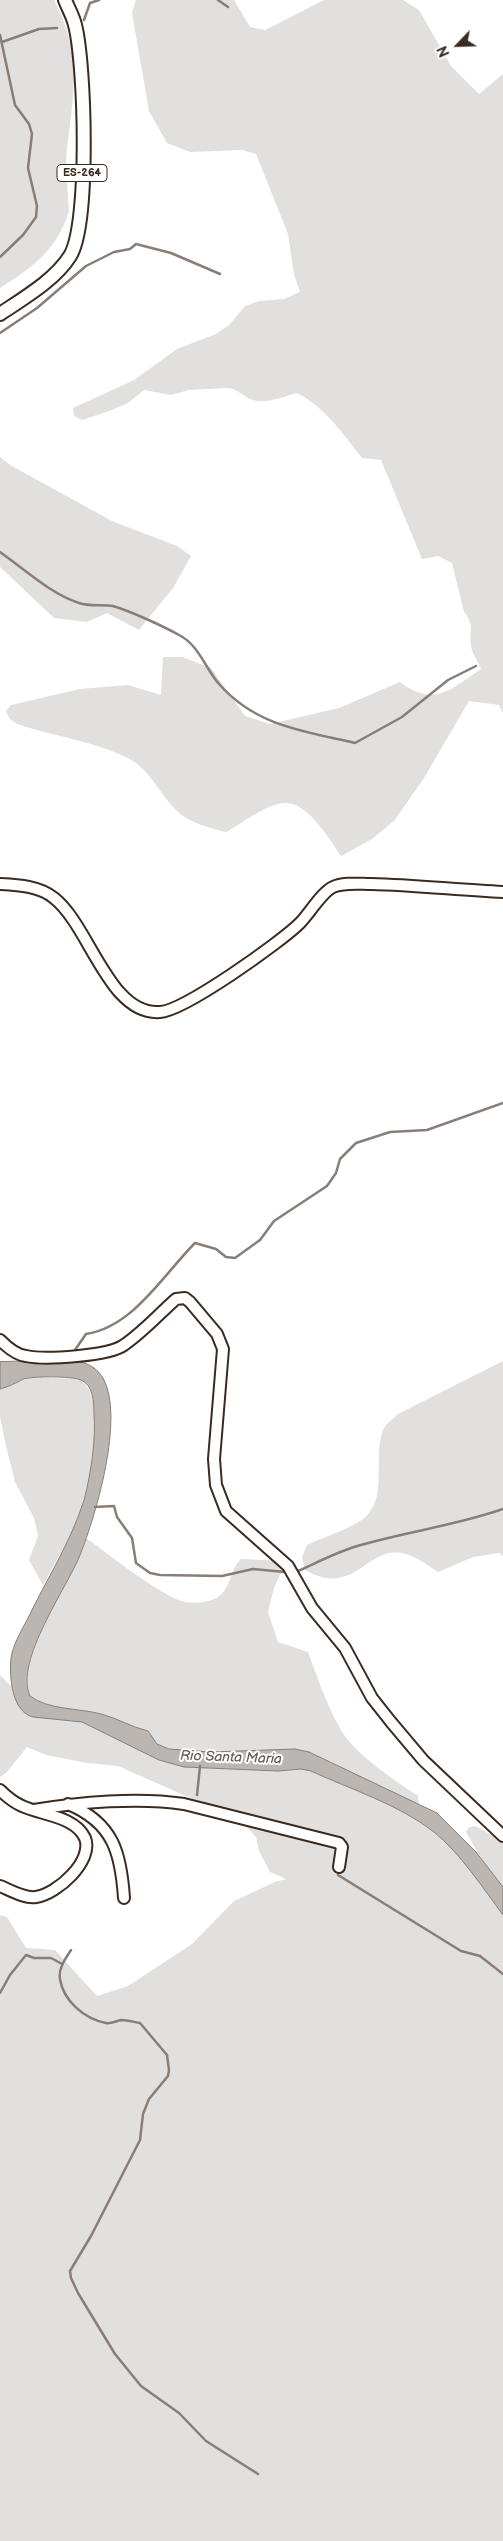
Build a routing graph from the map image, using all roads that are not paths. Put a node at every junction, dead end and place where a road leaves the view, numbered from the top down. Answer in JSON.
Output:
{"nodes":[{"id":1,"x":64,"y":0,"type":"edge"},
{"id":2,"x":0,"y":314,"type":"edge"},
{"id":3,"x":0,"y":884,"type":"edge"},
{"id":4,"x":503,"y":892,"type":"edge"},
{"id":5,"x":0,"y":1340,"type":"edge"},
{"id":6,"x":0,"y":1790,"type":"edge"},
{"id":7,"x":67,"y":1804,"type":"junction"},
{"id":8,"x":34,"y":1810,"type":"junction"},
{"id":9,"x":503,"y":1836,"type":"edge"},
{"id":10,"x":340,"y":1867,"type":"dead end"},
{"id":11,"x":0,"y":1886,"type":"edge"},
{"id":12,"x":124,"y":1898,"type":"dead end"}],
"edges":[{"from":1,"to":2,"type":"main road","number":"ES-264"},
{"from":3,"to":4,"type":"street"},
{"from":5,"to":9,"type":"street"},
{"from":6,"to":8,"type":"street"},
{"from":7,"to":8,"type":"street"},
{"from":7,"to":10,"type":"street"},
{"from":7,"to":12,"type":"street"},
{"from":8,"to":11,"type":"street"}]}
